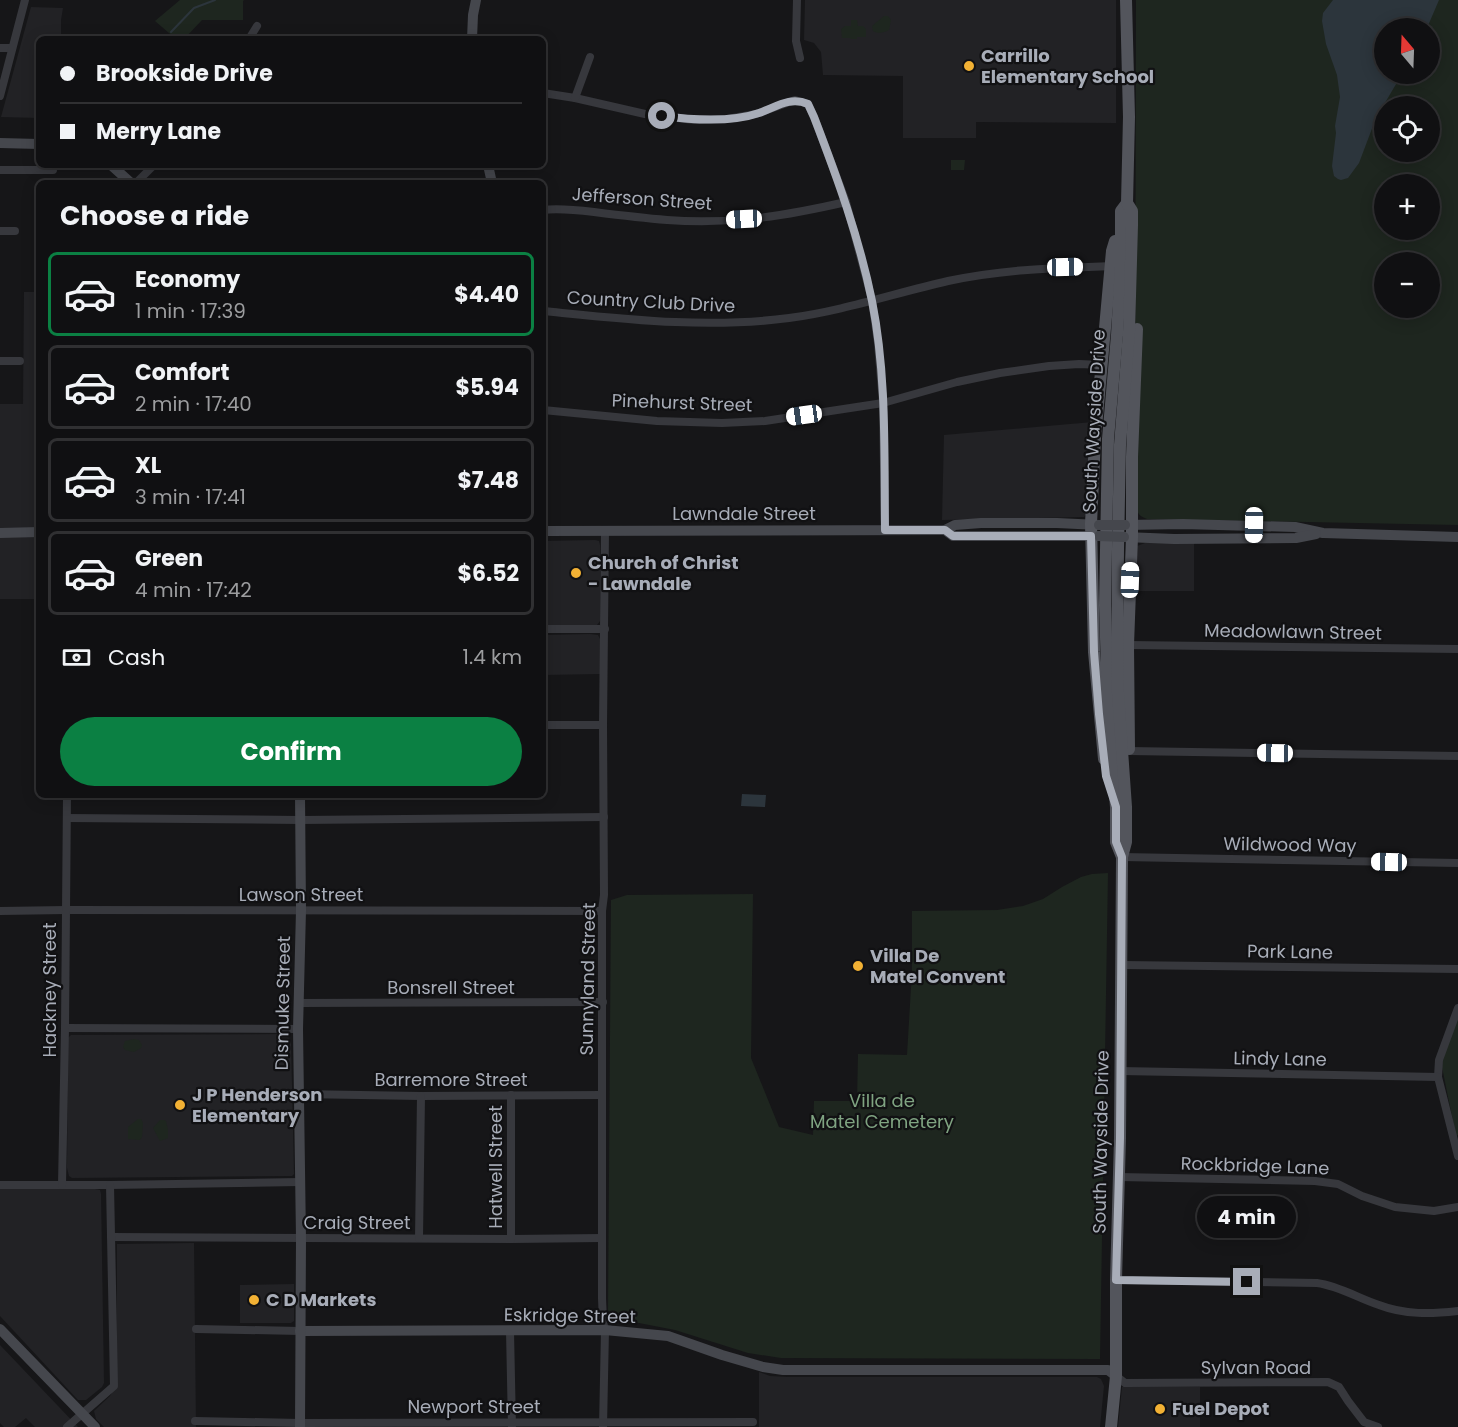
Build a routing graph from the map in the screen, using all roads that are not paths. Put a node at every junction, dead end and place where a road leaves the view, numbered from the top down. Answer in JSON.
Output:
{"nodes":[{"id":1,"x":25,"y":0,"type":"edge"},
{"id":2,"x":476,"y":0,"type":"edge"},
{"id":3,"x":797,"y":0,"type":"edge"},
{"id":4,"x":1126,"y":0,"type":"edge"},
{"id":5,"x":256,"y":26,"type":"dead end"},
{"id":6,"x":251,"y":36,"type":"edge"},
{"id":7,"x":472,"y":36,"type":"edge"},
{"id":8,"x":0,"y":48,"type":"edge"},
{"id":9,"x":12,"y":48,"type":"junction"},
{"id":10,"x":590,"y":57,"type":"dead end"},
{"id":11,"x":800,"y":58,"type":"dead end"},
{"id":12,"x":546,"y":93,"type":"edge"},
{"id":13,"x":0,"y":96,"type":"edge"},
{"id":14,"x":575,"y":98,"type":"junction"},
{"id":15,"x":0,"y":143,"type":"edge"},
{"id":16,"x":36,"y":144,"type":"edge"},
{"id":17,"x":53,"y":168,"type":"edge"},
{"id":18,"x":114,"y":168,"type":"edge"},
{"id":19,"x":151,"y":168,"type":"edge"},
{"id":20,"x":0,"y":170,"type":"edge"},
{"id":21,"x":128,"y":180,"type":"edge"},
{"id":22,"x":139,"y":180,"type":"edge"},
{"id":23,"x":846,"y":202,"type":"junction"},
{"id":24,"x":1127,"y":203,"type":"junction"},
{"id":25,"x":546,"y":210,"type":"edge"},
{"id":26,"x":1120,"y":219,"type":"junction"},
{"id":27,"x":1132,"y":225,"type":"junction"},
{"id":28,"x":0,"y":231,"type":"edge"},
{"id":29,"x":15,"y":231,"type":"dead end"},
{"id":30,"x":1112,"y":266,"type":"junction"},
{"id":31,"x":872,"y":300,"type":"junction"},
{"id":32,"x":546,"y":311,"type":"edge"},
{"id":33,"x":0,"y":361,"type":"edge"},
{"id":34,"x":20,"y":361,"type":"dead end"},
{"id":35,"x":1102,"y":365,"type":"junction"},
{"id":36,"x":883,"y":403,"type":"junction"},
{"id":37,"x":546,"y":410,"type":"edge"},
{"id":38,"x":981,"y":524,"type":"junction"},
{"id":39,"x":1254,"y":525,"type":"junction"},
{"id":40,"x":885,"y":530,"type":"junction"},
{"id":41,"x":945,"y":530,"type":"junction"},
{"id":42,"x":1095,"y":530,"type":"junction"},
{"id":43,"x":546,"y":531,"type":"edge"},
{"id":44,"x":605,"y":531,"type":"junction"},
{"id":45,"x":1128,"y":531,"type":"junction"},
{"id":46,"x":0,"y":532,"type":"edge"},
{"id":47,"x":36,"y":532,"type":"edge"},
{"id":48,"x":1323,"y":533,"type":"junction"},
{"id":49,"x":980,"y":536,"type":"junction"},
{"id":50,"x":1458,"y":537,"type":"edge"},
{"id":51,"x":1254,"y":538,"type":"junction"},
{"id":52,"x":546,"y":629,"type":"edge"},
{"id":53,"x":605,"y":629,"type":"junction"},
{"id":54,"x":1128,"y":645,"type":"junction"},
{"id":55,"x":1458,"y":649,"type":"edge"},
{"id":56,"x":546,"y":725,"type":"edge"},
{"id":57,"x":603,"y":725,"type":"junction"},
{"id":58,"x":1129,"y":751,"type":"junction"},
{"id":59,"x":1458,"y":756,"type":"edge"},
{"id":60,"x":68,"y":798,"type":"edge"},
{"id":61,"x":300,"y":798,"type":"edge"},
{"id":62,"x":1121,"y":807,"type":"junction"},
{"id":63,"x":604,"y":817,"type":"junction"},
{"id":64,"x":68,"y":818,"type":"junction"},
{"id":65,"x":300,"y":820,"type":"junction"},
{"id":66,"x":1122,"y":857,"type":"junction"},
{"id":67,"x":1458,"y":863,"type":"edge"},
{"id":68,"x":66,"y":910,"type":"junction"},
{"id":69,"x":301,"y":910,"type":"junction"},
{"id":70,"x":0,"y":911,"type":"edge"},
{"id":71,"x":602,"y":911,"type":"junction"},
{"id":72,"x":1122,"y":964,"type":"junction"},
{"id":73,"x":1458,"y":969,"type":"edge"},
{"id":74,"x":603,"y":1002,"type":"junction"},
{"id":75,"x":299,"y":1004,"type":"junction"},
{"id":76,"x":1458,"y":1008,"type":"edge"},
{"id":77,"x":66,"y":1028,"type":"junction"},
{"id":78,"x":298,"y":1029,"type":"junction"},
{"id":79,"x":1120,"y":1071,"type":"junction"},
{"id":80,"x":1438,"y":1077,"type":"junction"},
{"id":81,"x":299,"y":1094,"type":"junction"},
{"id":82,"x":511,"y":1095,"type":"junction"},
{"id":83,"x":602,"y":1095,"type":"junction"},
{"id":84,"x":421,"y":1096,"type":"junction"},
{"id":85,"x":1458,"y":1156,"type":"edge"},
{"id":86,"x":1119,"y":1177,"type":"junction"},
{"id":87,"x":300,"y":1182,"type":"junction"},
{"id":88,"x":0,"y":1185,"type":"edge"},
{"id":89,"x":62,"y":1185,"type":"junction"},
{"id":90,"x":110,"y":1185,"type":"junction"},
{"id":91,"x":1458,"y":1208,"type":"edge"},
{"id":92,"x":111,"y":1237,"type":"junction"},
{"id":93,"x":419,"y":1238,"type":"junction"},
{"id":94,"x":602,"y":1238,"type":"junction"},
{"id":95,"x":301,"y":1239,"type":"junction"},
{"id":96,"x":511,"y":1239,"type":"junction"},
{"id":97,"x":1116,"y":1280,"type":"junction"},
{"id":98,"x":1458,"y":1311,"type":"edge"},
{"id":99,"x":0,"y":1329,"type":"edge"},
{"id":100,"x":196,"y":1329,"type":"dead end"},
{"id":101,"x":605,"y":1330,"type":"junction"},
{"id":102,"x":300,"y":1331,"type":"junction"},
{"id":103,"x":510,"y":1331,"type":"junction"},
{"id":104,"x":1116,"y":1376,"type":"junction"},
{"id":105,"x":82,"y":1413,"type":"junction"},
{"id":106,"x":195,"y":1421,"type":"dead end"},
{"id":107,"x":753,"y":1422,"type":"dead end"},
{"id":108,"x":512,"y":1424,"type":"edge"},
{"id":109,"x":603,"y":1424,"type":"edge"},
{"id":110,"x":300,"y":1425,"type":"edge"},
{"id":111,"x":67,"y":1427,"type":"edge"},
{"id":112,"x":95,"y":1427,"type":"edge"},
{"id":113,"x":1112,"y":1427,"type":"edge"},
{"id":114,"x":1378,"y":1427,"type":"edge"}],
"edges":[{"from":1,"to":9,"type":"street"},
{"from":2,"to":7,"type":"street"},
{"from":3,"to":11,"type":"street"},
{"from":4,"to":24,"type":"main road","name":"South Wayside Drive"},
{"from":5,"to":6,"type":"street"},
{"from":8,"to":9,"type":"street"},
{"from":9,"to":13,"type":"street"},
{"from":10,"to":14,"type":"street"},
{"from":12,"to":14,"type":"street"},
{"from":14,"to":23,"type":"street"},
{"from":15,"to":16,"type":"street"},
{"from":17,"to":20,"type":"street"},
{"from":18,"to":21,"type":"street"},
{"from":19,"to":22,"type":"street"},
{"from":23,"to":25,"type":"street","name":"Jefferson Street"},
{"from":23,"to":31,"type":"street"},
{"from":24,"to":26,"type":"main road","name":"South Wayside Drive"},
{"from":24,"to":27,"type":"main road","name":"South Wayside Drive"},
{"from":26,"to":30,"type":"main road"},
{"from":26,"to":62,"type":"main road","name":"South Wayside Drive"},
{"from":27,"to":45,"type":"main road"},
{"from":27,"to":62,"type":"main road","name":"South Wayside Drive"},
{"from":28,"to":29,"type":"street"},
{"from":30,"to":31,"type":"street","name":"Country Club Drive"},
{"from":30,"to":35,"type":"main road"},
{"from":31,"to":32,"type":"street","name":"Country Club Drive"},
{"from":31,"to":36,"type":"street"},
{"from":33,"to":34,"type":"street"},
{"from":35,"to":36,"type":"street","name":"Pinehurst Street"},
{"from":35,"to":42,"type":"main road"},
{"from":36,"to":37,"type":"street","name":"Pinehurst Street"},
{"from":36,"to":40,"type":"street"},
{"from":38,"to":41,"type":"street","name":"Lawndale Street"},
{"from":38,"to":42,"type":"street","name":"Lawndale Street"},
{"from":38,"to":49,"type":"street"},
{"from":39,"to":45,"type":"street","name":"Lawndale Street"},
{"from":39,"to":48,"type":"street","name":"Lawndale Street"},
{"from":39,"to":51,"type":"street"},
{"from":40,"to":41,"type":"street","name":"Lawndale Street"},
{"from":40,"to":44,"type":"street","name":"Lawndale Street"},
{"from":41,"to":49,"type":"street","name":"Lawndale Street"},
{"from":42,"to":45,"type":"street","name":"Lawndale Street","bridge":true},
{"from":42,"to":49,"type":"street","name":"Lawndale Street"},
{"from":42,"to":62,"type":"main road"},
{"from":43,"to":44,"type":"street","name":"Lawndale Street"},
{"from":44,"to":53,"type":"street","name":"Sunnyland Street"},
{"from":45,"to":51,"type":"street","name":"Lawndale Street"},
{"from":45,"to":54,"type":"main road"},
{"from":46,"to":47,"type":"street"},
{"from":48,"to":50,"type":"street","name":"Lawndale Street"},
{"from":48,"to":51,"type":"street","name":"Lawndale Street"},
{"from":52,"to":53,"type":"street"},
{"from":53,"to":57,"type":"street","name":"Sunnyland Street"},
{"from":54,"to":55,"type":"street","name":"Meadowlawn Street"},
{"from":54,"to":58,"type":"main road"},
{"from":56,"to":57,"type":"street"},
{"from":57,"to":63,"type":"street","name":"Sunnyland Street"},
{"from":58,"to":59,"type":"street"},
{"from":58,"to":62,"type":"main road"},
{"from":60,"to":64,"type":"street","name":"Hackney Street"},
{"from":61,"to":65,"type":"street","name":"Dismuke Street"},
{"from":62,"to":66,"type":"main road","name":"South Wayside Drive"},
{"from":63,"to":65,"type":"street"},
{"from":63,"to":71,"type":"street","name":"Sunnyland Street"},
{"from":64,"to":65,"type":"street"},
{"from":64,"to":68,"type":"street","name":"Hackney Street"},
{"from":65,"to":69,"type":"street","name":"Dismuke Street"},
{"from":66,"to":67,"type":"street","name":"Wildwood Way"},
{"from":66,"to":72,"type":"main road","name":"South Wayside Drive"},
{"from":68,"to":69,"type":"street","name":"Lawson Street"},
{"from":68,"to":70,"type":"street","name":"Lawson Street"},
{"from":68,"to":77,"type":"street","name":"Hackney Street"},
{"from":69,"to":71,"type":"street","name":"Lawson Street"},
{"from":69,"to":75,"type":"street","name":"Dismuke Street"},
{"from":71,"to":74,"type":"street","name":"Sunnyland Street"},
{"from":72,"to":73,"type":"street","name":"Park Lane"},
{"from":72,"to":79,"type":"main road","name":"South Wayside Drive"},
{"from":74,"to":75,"type":"street","name":"Bonsrell Street"},
{"from":74,"to":83,"type":"street","name":"Sunnyland Street"},
{"from":75,"to":78,"type":"street","name":"Dismuke Street"},
{"from":76,"to":80,"type":"street"},
{"from":77,"to":78,"type":"street"},
{"from":77,"to":89,"type":"street","name":"Hackney Street"},
{"from":78,"to":81,"type":"street","name":"Dismuke Street"},
{"from":79,"to":80,"type":"street","name":"Lindy Lane"},
{"from":79,"to":86,"type":"main road","name":"South Wayside Drive"},
{"from":80,"to":85,"type":"street"},
{"from":81,"to":84,"type":"street","name":"Barremore Street"},
{"from":81,"to":87,"type":"street","name":"Dismuke Street"},
{"from":82,"to":83,"type":"street","name":"Barremore Street"},
{"from":82,"to":84,"type":"street","name":"Barremore Street"},
{"from":82,"to":96,"type":"street","name":"Hatwell Street"},
{"from":83,"to":94,"type":"street","name":"Sunnyland Street"},
{"from":84,"to":93,"type":"street"},
{"from":86,"to":91,"type":"street","name":"Rockbridge Lane"},
{"from":86,"to":97,"type":"main road","name":"South Wayside Drive"},
{"from":87,"to":90,"type":"street"},
{"from":87,"to":95,"type":"street","name":"Dismuke Street"},
{"from":88,"to":89,"type":"street"},
{"from":89,"to":90,"type":"street"},
{"from":90,"to":92,"type":"street"},
{"from":92,"to":95,"type":"street","name":"Craig Street"},
{"from":92,"to":105,"type":"street"},
{"from":93,"to":95,"type":"street","name":"Craig Street"},
{"from":93,"to":96,"type":"street","name":"Craig Street"},
{"from":94,"to":96,"type":"street","name":"Craig Street"},
{"from":94,"to":101,"type":"street","name":"Sunnyland Street"},
{"from":95,"to":102,"type":"street","name":"Dismuke Street"},
{"from":97,"to":98,"type":"street"},
{"from":97,"to":104,"type":"main road","name":"South Wayside Drive"},
{"from":99,"to":105,"type":"street"},
{"from":100,"to":102,"type":"street","name":"Eskridge Street"},
{"from":101,"to":103,"type":"street","name":"Eskridge Street"},
{"from":101,"to":104,"type":"street","name":"Eskridge Street"},
{"from":101,"to":109,"type":"street","name":"Sunnyland Street"},
{"from":102,"to":103,"type":"street","name":"Eskridge Street"},
{"from":102,"to":110,"type":"street","name":"Dismuke Street"},
{"from":103,"to":108,"type":"street"},
{"from":104,"to":113,"type":"main road","name":"South Wayside Drive"},
{"from":104,"to":114,"type":"street","name":"Sylvan Road"},
{"from":105,"to":111,"type":"street"},
{"from":105,"to":112,"type":"street"},
{"from":106,"to":110,"type":"street","name":"Newport Street"},
{"from":107,"to":109,"type":"street","name":"Newport Street"},
{"from":108,"to":109,"type":"street","name":"Newport Street"},
{"from":108,"to":110,"type":"street","name":"Newport Street"}]}
